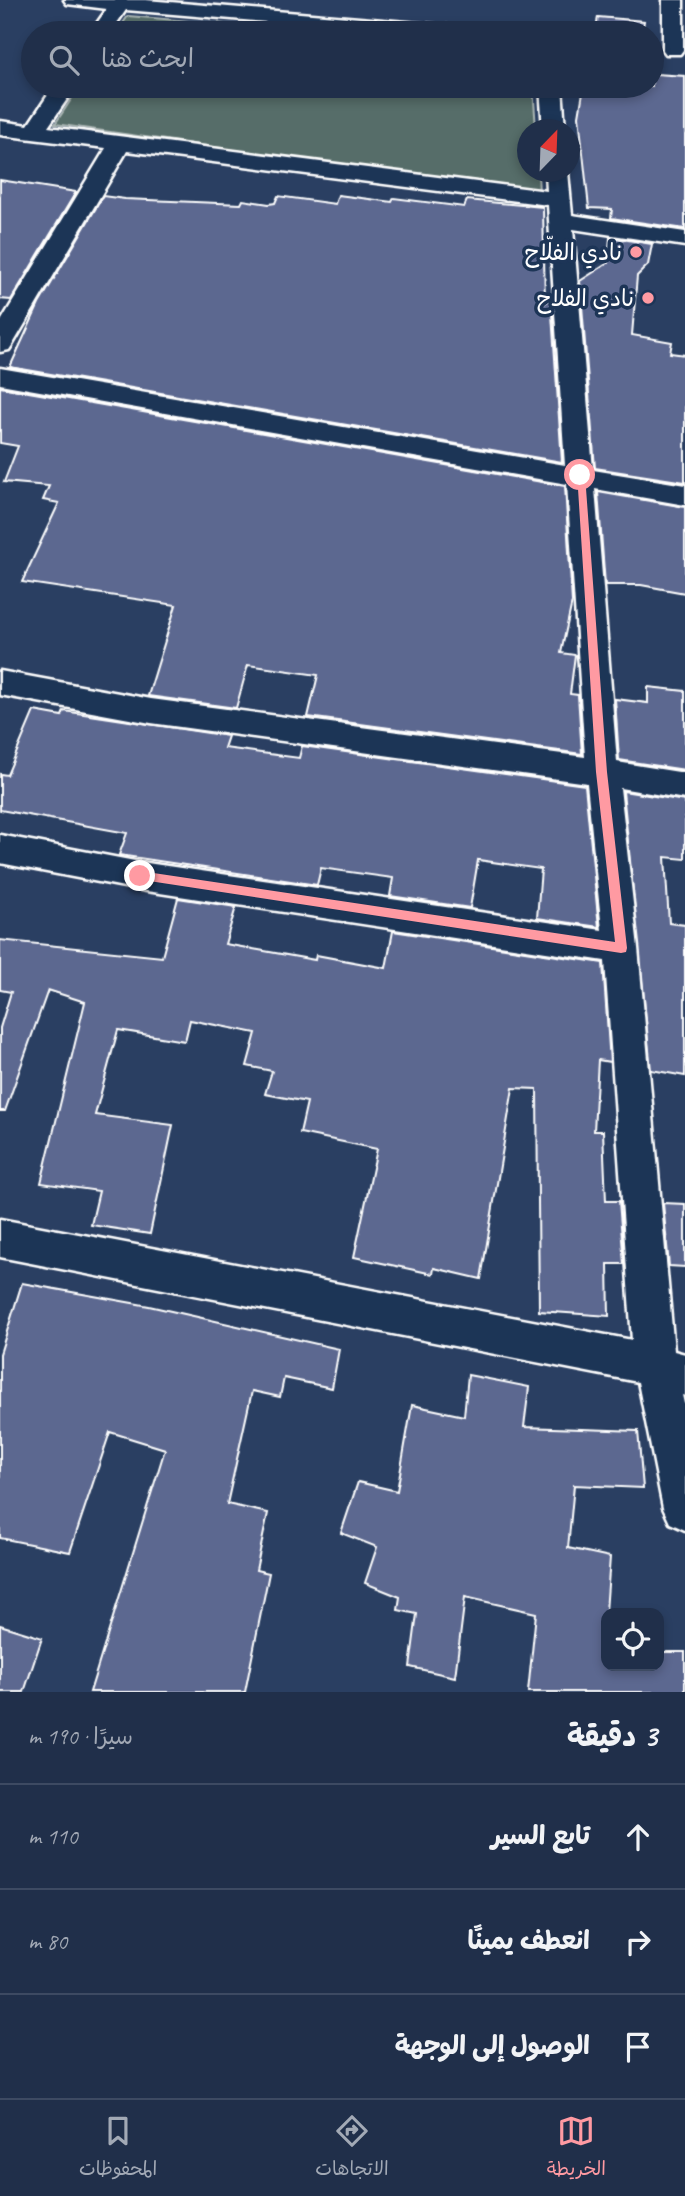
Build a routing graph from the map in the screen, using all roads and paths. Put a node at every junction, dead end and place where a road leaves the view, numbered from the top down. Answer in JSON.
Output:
{"nodes":[{"id":1,"x":74,"y":0,"type":"edge"},
{"id":2,"x":673,"y":0,"type":"edge"},
{"id":3,"x":120,"y":4,"type":"junction"},
{"id":4,"x":178,"y":4,"type":"edge"},
{"id":5,"x":108,"y":21,"type":"edge"},
{"id":6,"x":347,"y":21,"type":"edge"},
{"id":7,"x":670,"y":50,"type":"edge"},
{"id":8,"x":57,"y":98,"type":"edge"},
{"id":9,"x":552,"y":98,"type":"edge"},
{"id":10,"x":553,"y":119,"type":"edge"},
{"id":11,"x":0,"y":128,"type":"edge"},
{"id":12,"x":33,"y":133,"type":"junction"},
{"id":13,"x":120,"y":145,"type":"junction"},
{"id":14,"x":559,"y":197,"type":"edge"},
{"id":15,"x":685,"y":239,"type":"edge"},
{"id":16,"x":0,"y":344,"type":"edge"},
{"id":17,"x":0,"y":376,"type":"edge"},
{"id":18,"x":580,"y":475,"type":"junction"},
{"id":19,"x":685,"y":495,"type":"edge"},
{"id":20,"x":0,"y":683,"type":"edge"},
{"id":21,"x":602,"y":772,"type":"junction"},
{"id":22,"x":685,"y":786,"type":"edge"},
{"id":23,"x":0,"y":849,"type":"edge"},
{"id":24,"x":621,"y":948,"type":"junction"},
{"id":25,"x":0,"y":1238,"type":"edge"},
{"id":26,"x":670,"y":1370,"type":"edge"},
{"id":27,"x":685,"y":1508,"type":"edge"}],
"edges":[{"from":1,"to":3,"type":"street"},
{"from":2,"to":7,"type":"street"},
{"from":3,"to":4,"type":"street"},
{"from":3,"to":5,"type":"street"},
{"from":4,"to":6,"type":"street"},
{"from":8,"to":12,"type":"street"},
{"from":9,"to":10,"type":"street"},
{"from":11,"to":12,"type":"street"},
{"from":12,"to":13,"type":"street"},
{"from":13,"to":14,"type":"street"},
{"from":13,"to":16,"type":"street"},
{"from":14,"to":15,"type":"street"},
{"from":14,"to":18,"type":"street"},
{"from":17,"to":18,"type":"street"},
{"from":18,"to":19,"type":"street"},
{"from":18,"to":21,"type":"street"},
{"from":20,"to":21,"type":"street"},
{"from":21,"to":22,"type":"street"},
{"from":21,"to":24,"type":"street"},
{"from":23,"to":24,"type":"street"},
{"from":24,"to":26,"type":"street"},
{"from":25,"to":26,"type":"street"},
{"from":26,"to":27,"type":"street"}]}
